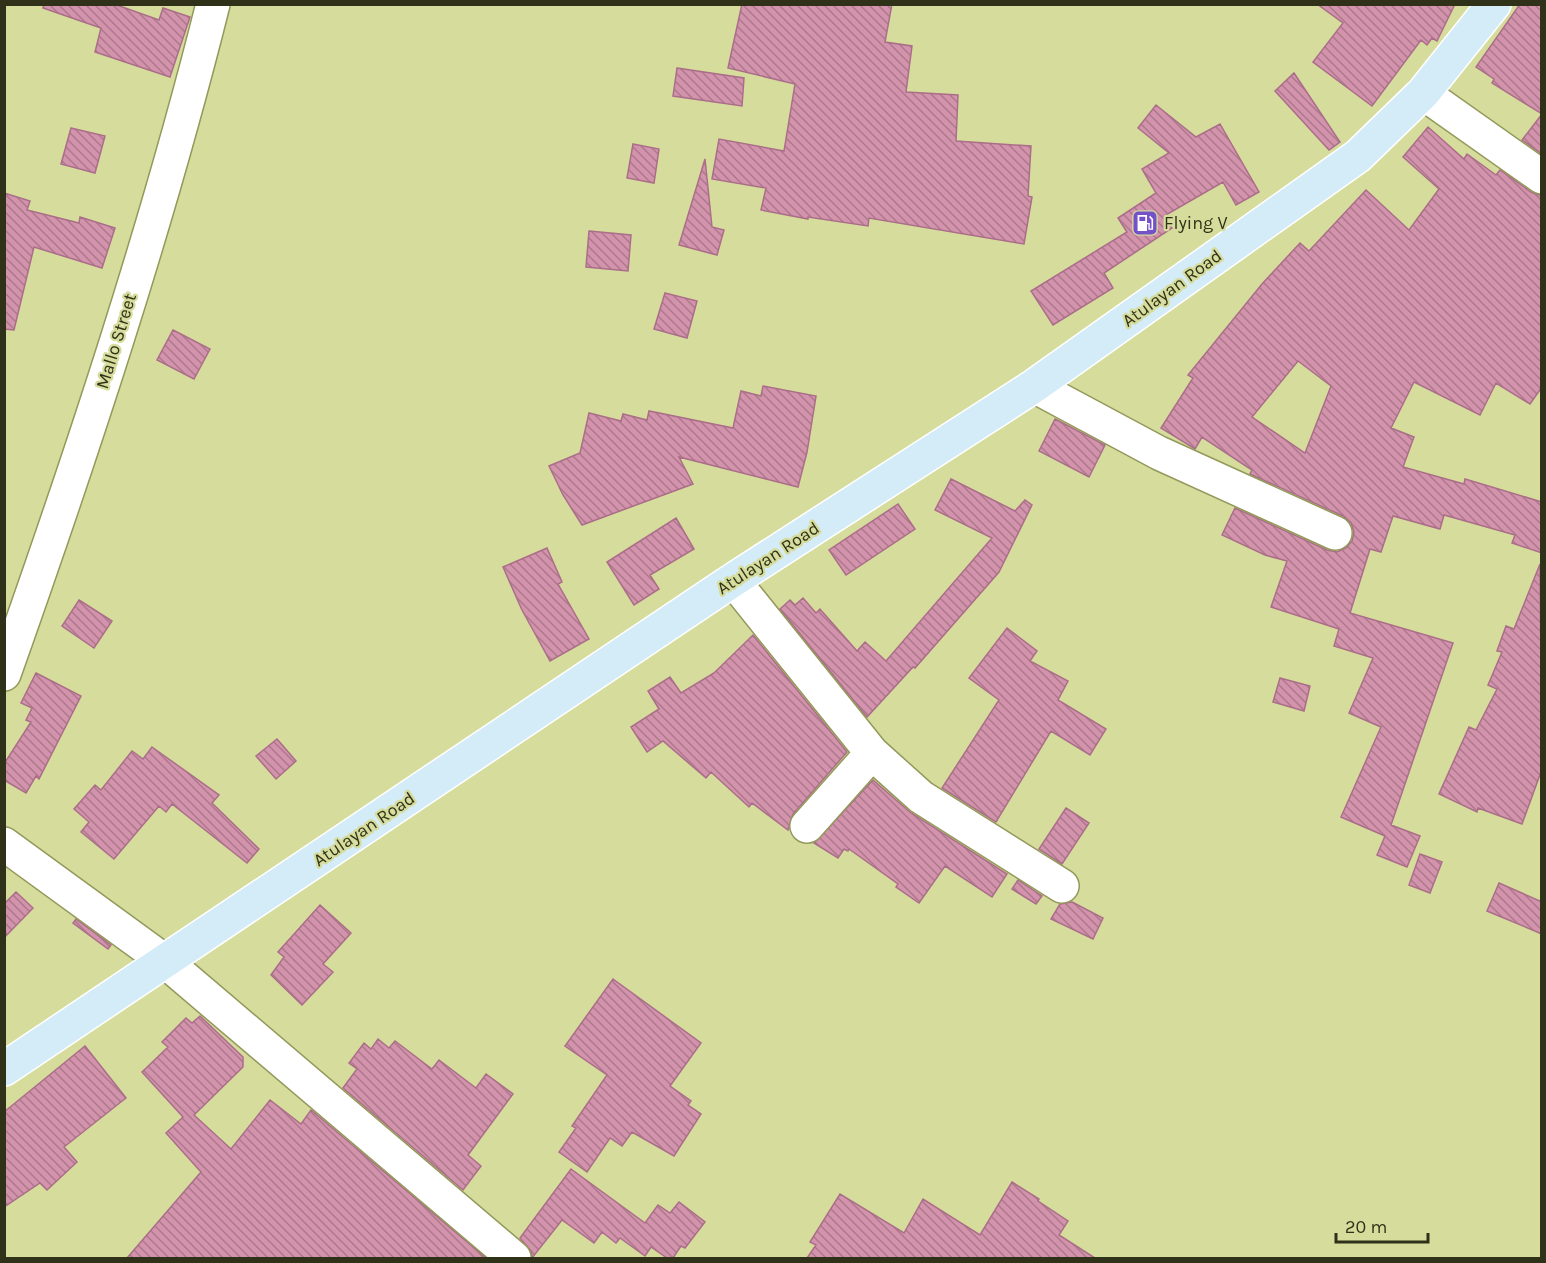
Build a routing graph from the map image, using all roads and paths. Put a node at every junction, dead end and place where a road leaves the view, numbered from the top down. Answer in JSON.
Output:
{"nodes":[{"id":1,"x":1494,"y":4,"type":"edge"},
{"id":2,"x":208,"y":6,"type":"edge"},
{"id":3,"x":1423,"y":93,"type":"junction"},
{"id":4,"x":1542,"y":177,"type":"edge"},
{"id":5,"x":1034,"y":386,"type":"junction"},
{"id":6,"x":1335,"y":532,"type":"dead end"},
{"id":7,"x":733,"y":580,"type":"junction"},
{"id":8,"x":4,"y":674,"type":"edge"},
{"id":9,"x":872,"y":753,"type":"junction"},
{"id":10,"x":807,"y":826,"type":"dead end"},
{"id":11,"x":4,"y":844,"type":"edge"},
{"id":12,"x":1062,"y":886,"type":"dead end"},
{"id":13,"x":166,"y":962,"type":"junction"},
{"id":14,"x":4,"y":1069,"type":"edge"},
{"id":15,"x":514,"y":1258,"type":"edge"}],
"edges":[{"from":1,"to":3,"type":"main road","name":"Atulayan Road"},
{"from":2,"to":8,"type":"street","name":"Mallo Street"},
{"from":3,"to":4,"type":"street"},
{"from":3,"to":5,"type":"main road","name":"Atulayan Road"},
{"from":5,"to":6,"type":"street"},
{"from":5,"to":7,"type":"main road","name":"Atulayan Road"},
{"from":7,"to":9,"type":"street"},
{"from":7,"to":13,"type":"main road","name":"Atulayan Road"},
{"from":9,"to":10,"type":"street"},
{"from":9,"to":12,"type":"street"},
{"from":11,"to":13,"type":"street"},
{"from":13,"to":14,"type":"main road","name":"Atulayan Road"},
{"from":13,"to":15,"type":"street"}]}
